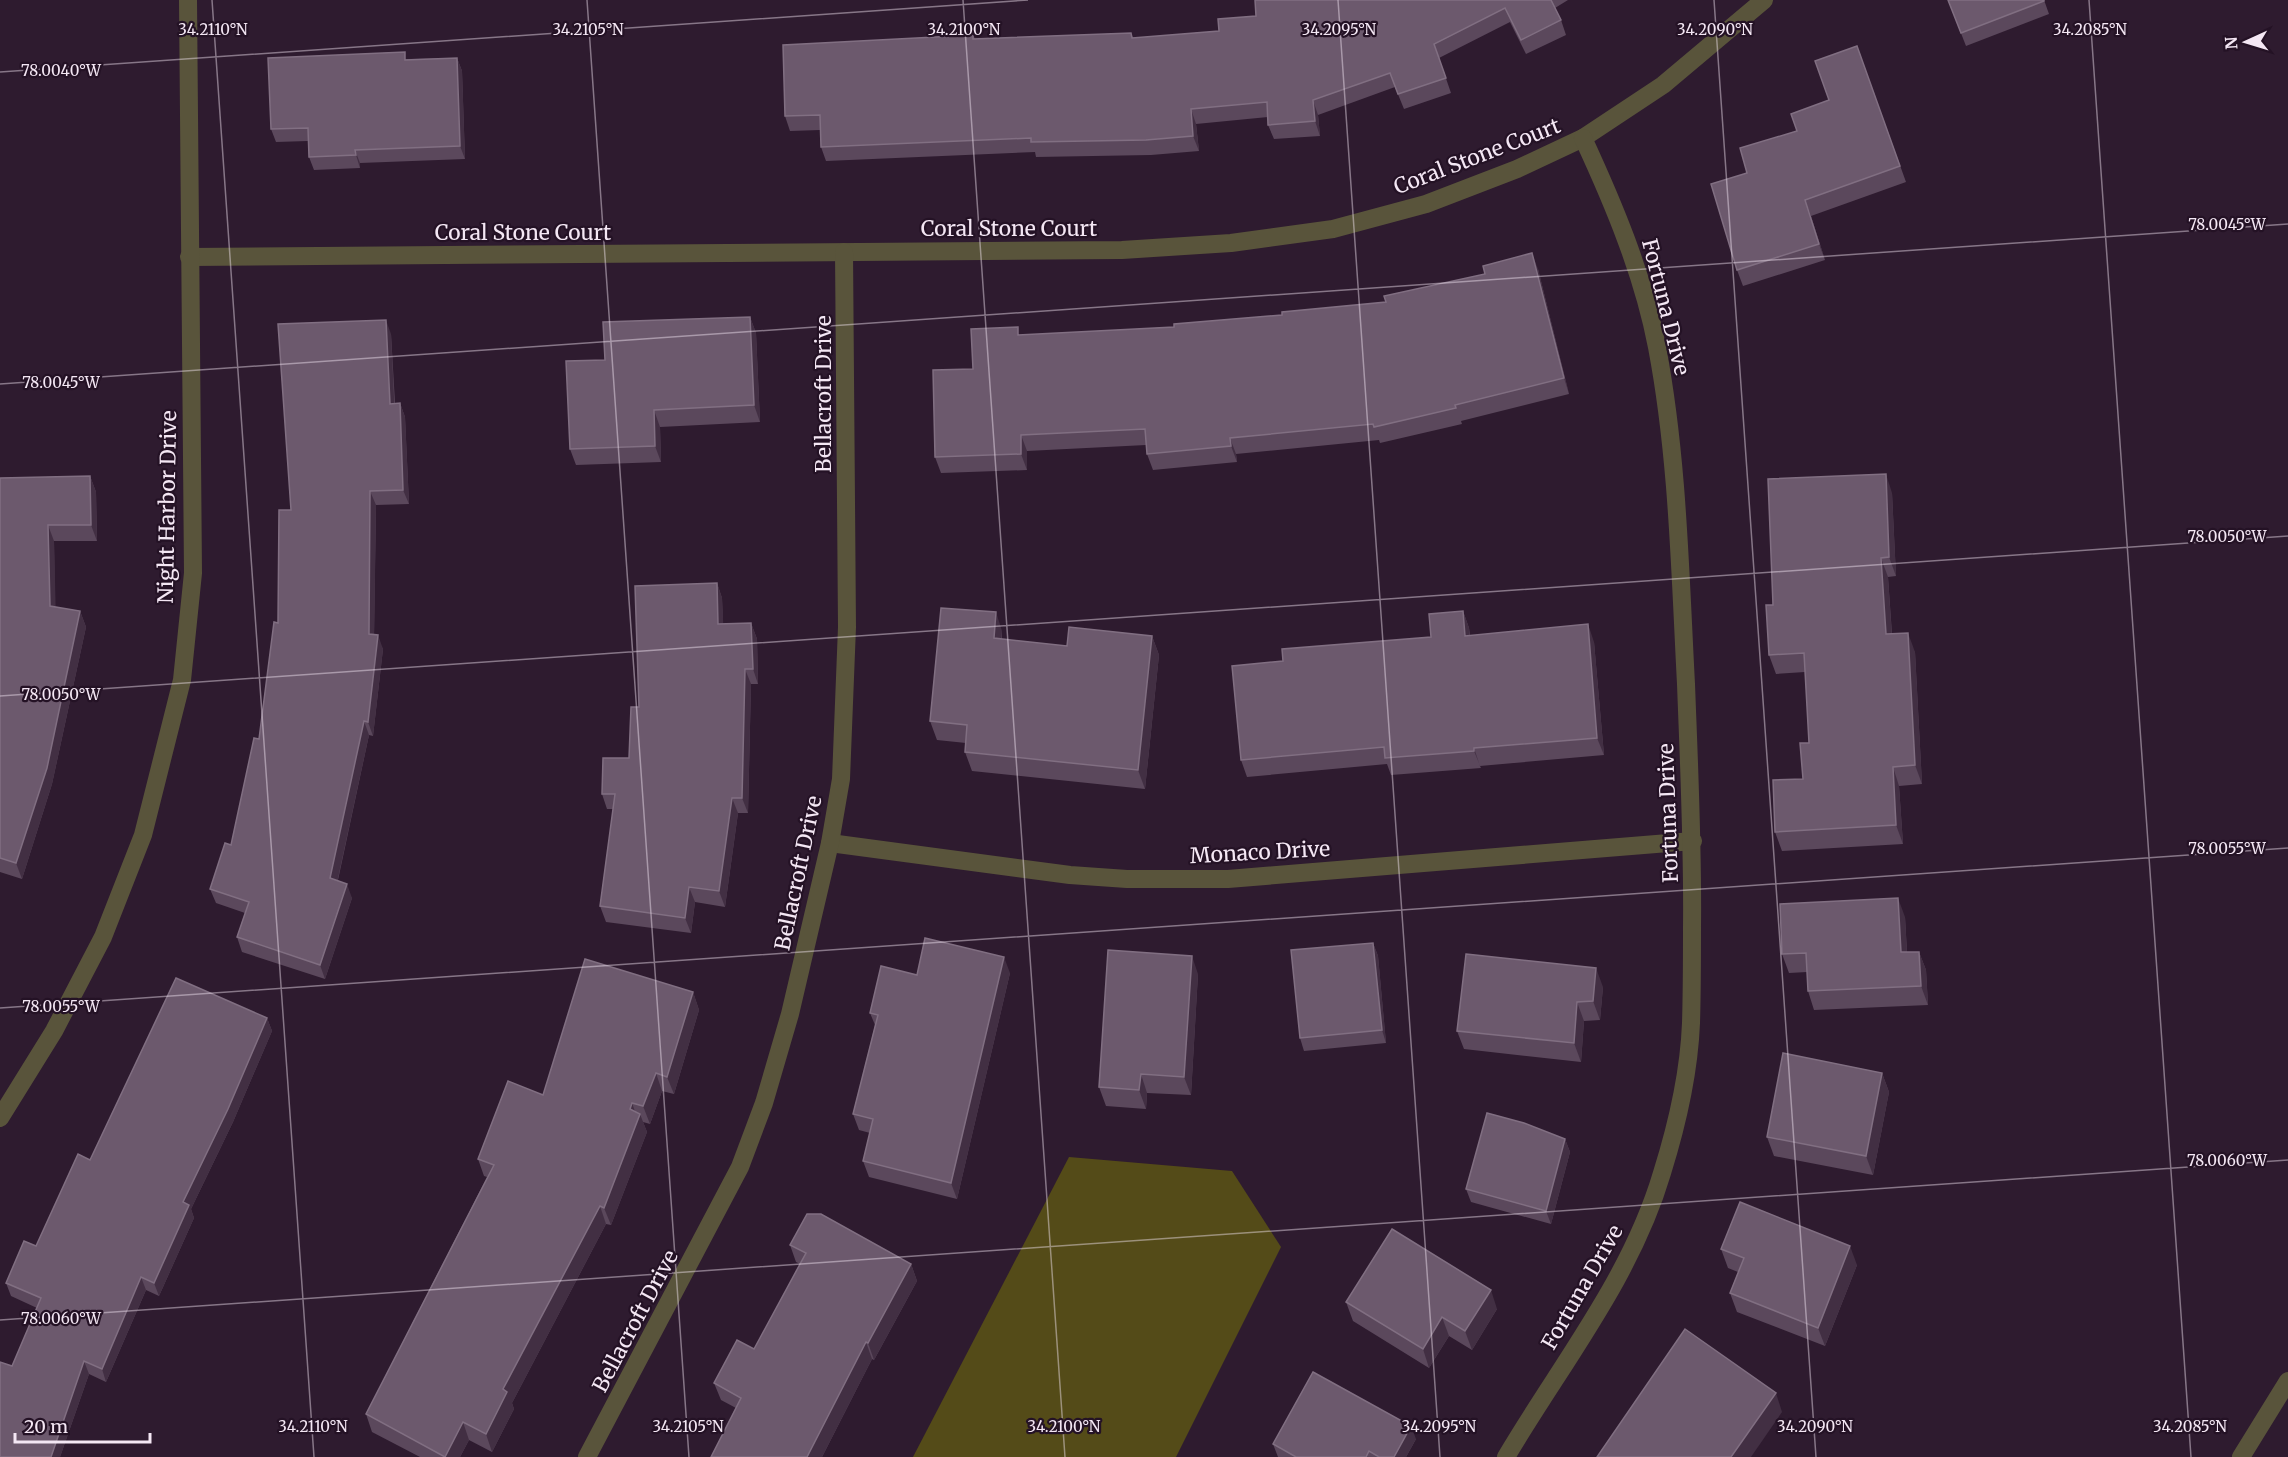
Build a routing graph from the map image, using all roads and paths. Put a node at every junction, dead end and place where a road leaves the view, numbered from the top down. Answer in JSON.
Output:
{"nodes":[{"id":1,"x":188,"y":0,"type":"edge"},
{"id":2,"x":1764,"y":0,"type":"edge"},
{"id":3,"x":1583,"y":138,"type":"junction"},
{"id":4,"x":844,"y":252,"type":"junction"},
{"id":5,"x":189,"y":257,"type":"junction"},
{"id":6,"x":1693,"y":841,"type":"junction"},
{"id":7,"x":830,"y":843,"type":"junction"},
{"id":8,"x":0,"y":1118,"type":"edge"},
{"id":9,"x":2288,"y":1381,"type":"edge"},
{"id":10,"x":587,"y":1457,"type":"edge"},
{"id":11,"x":1506,"y":1457,"type":"edge"},
{"id":12,"x":2241,"y":1457,"type":"edge"}],
"edges":[{"from":1,"to":5,"type":"street","name":"Night Harbor Drive"},
{"from":2,"to":3,"type":"street","name":"Coral Stone Court"},
{"from":3,"to":4,"type":"street","name":"Coral Stone Court"},
{"from":3,"to":6,"type":"street","name":"Fortuna Drive"},
{"from":4,"to":5,"type":"street","name":"Coral Stone Court"},
{"from":4,"to":7,"type":"street","name":"Bellacroft Drive"},
{"from":5,"to":8,"type":"street","name":"Night Harbor Drive"},
{"from":6,"to":7,"type":"street","name":"Monaco Drive"},
{"from":6,"to":11,"type":"street","name":"Fortuna Drive"},
{"from":7,"to":10,"type":"street","name":"Bellacroft Drive"},
{"from":9,"to":12,"type":"street"}]}
